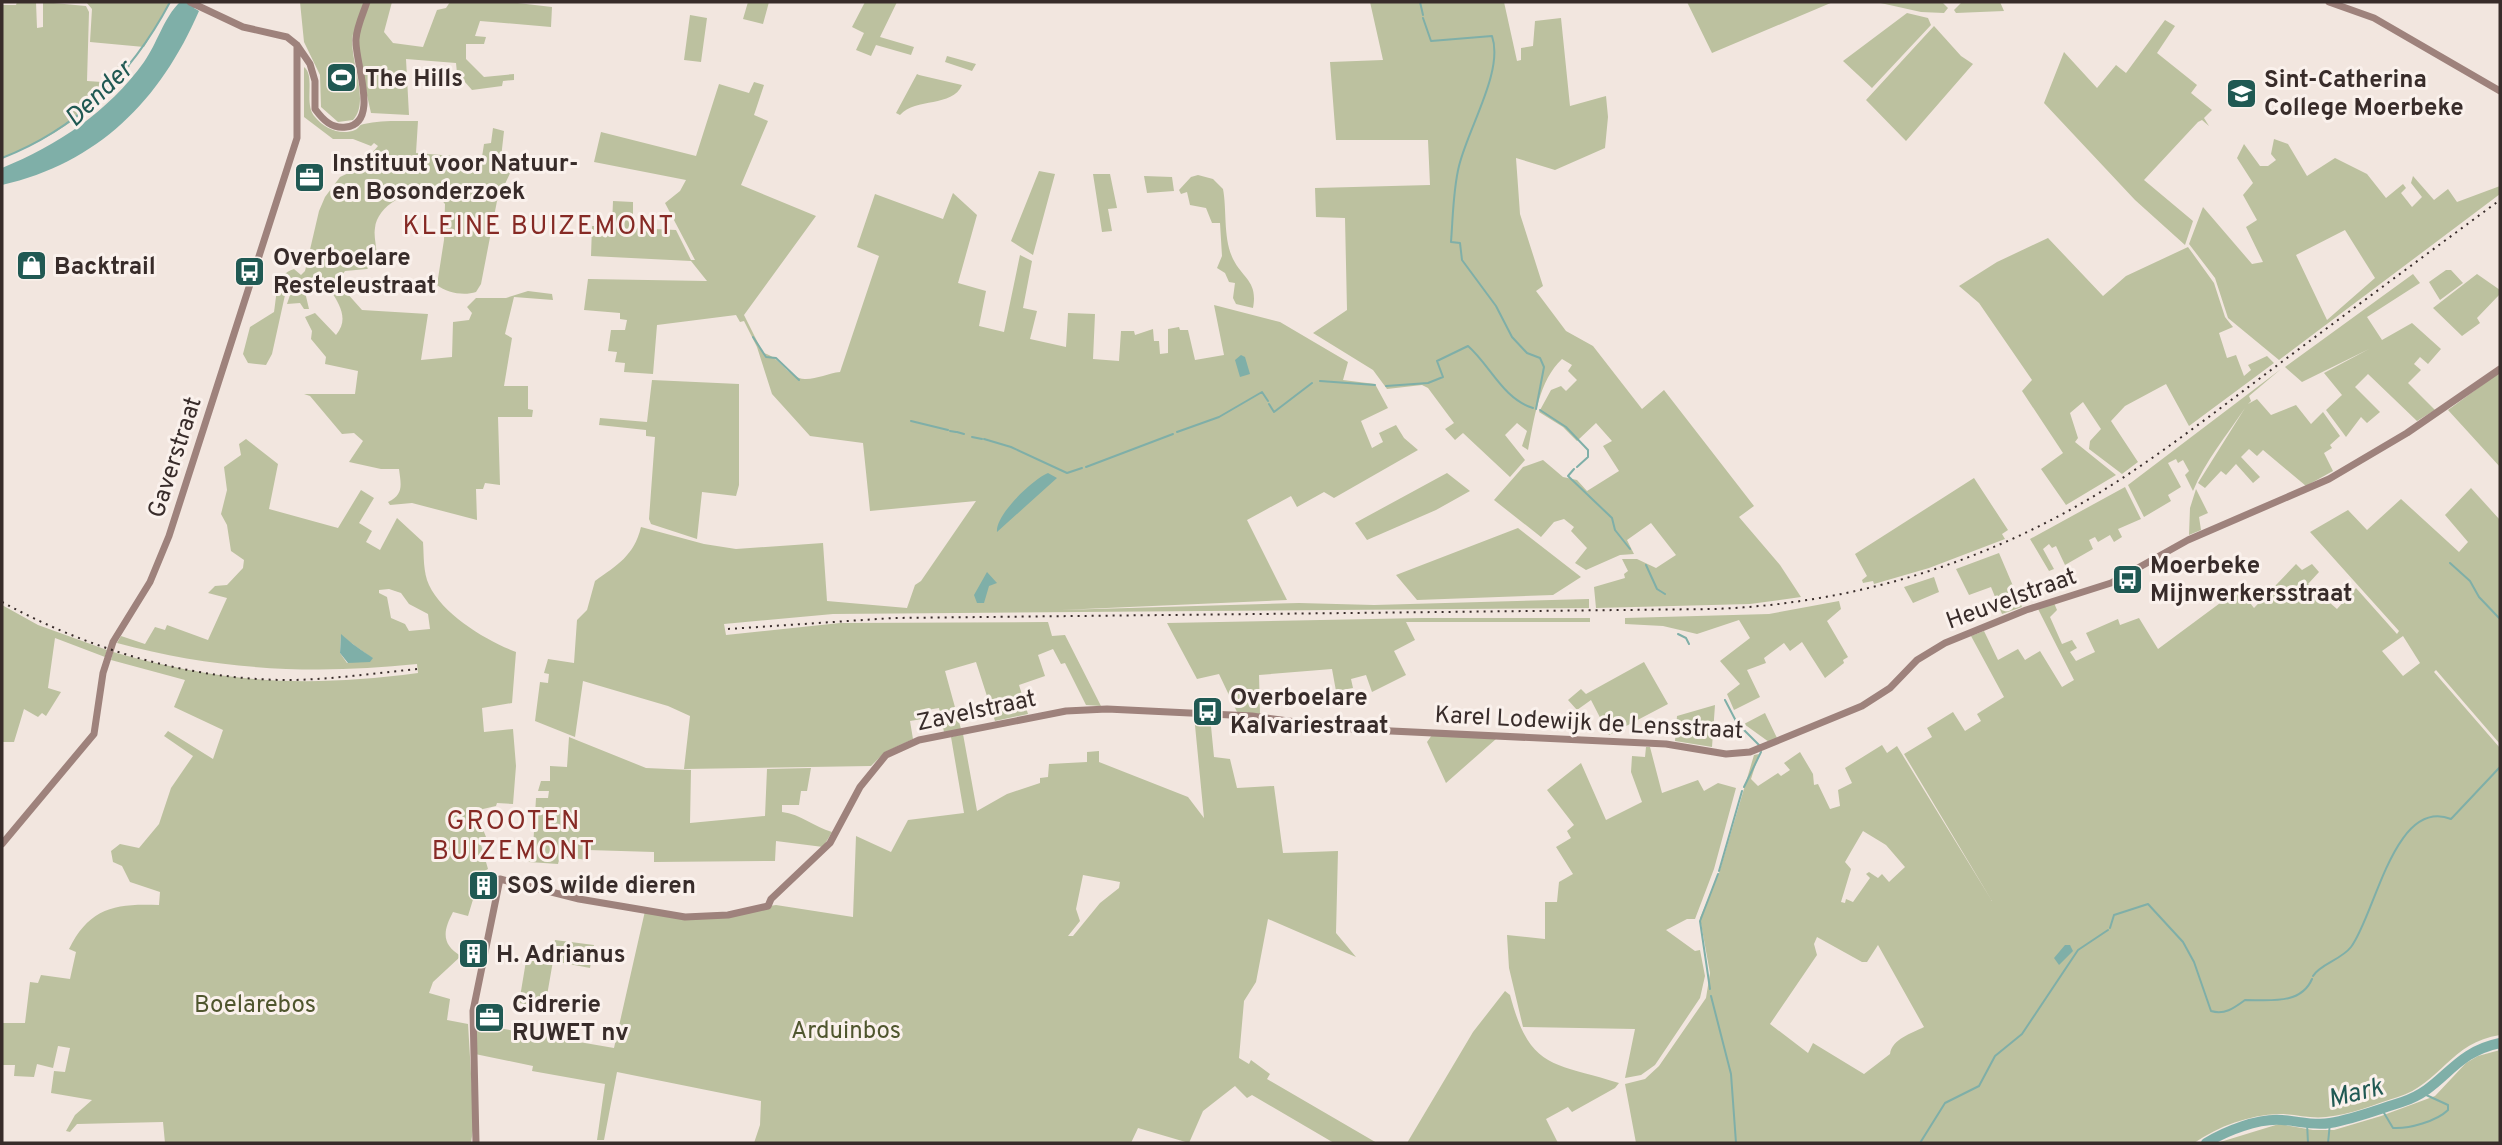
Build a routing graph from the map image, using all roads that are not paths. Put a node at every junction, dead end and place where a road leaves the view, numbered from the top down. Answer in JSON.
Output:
{"nodes":[{"id":1,"x":190,"y":2,"type":"edge"},
{"id":2,"x":367,"y":2,"type":"edge"},
{"id":3,"x":2329,"y":2,"type":"edge"},
{"id":4,"x":297,"y":46,"type":"junction"},
{"id":5,"x":2500,"y":91,"type":"edge"},
{"id":6,"x":2500,"y":369,"type":"edge"},
{"id":7,"x":1416,"y":731,"type":"joint"},
{"id":8,"x":1760,"y":749,"type":"joint"},
{"id":9,"x":2,"y":844,"type":"edge"},
{"id":10,"x":476,"y":1143,"type":"edge"}],
"edges":[{"from":1,"to":4,"type":"street"},
{"from":2,"to":4,"type":"street"},
{"from":3,"to":5,"type":"street"},
{"from":4,"to":9,"type":"street","name":"Gaverstraat"},
{"from":6,"to":8,"type":"street","name":"Heuvelstraat"},
{"from":7,"to":8,"type":"street","name":"Karel Lodewijk de Lensstraat"},
{"from":7,"to":10,"type":"street","name":"Zavelstraat"}]}
